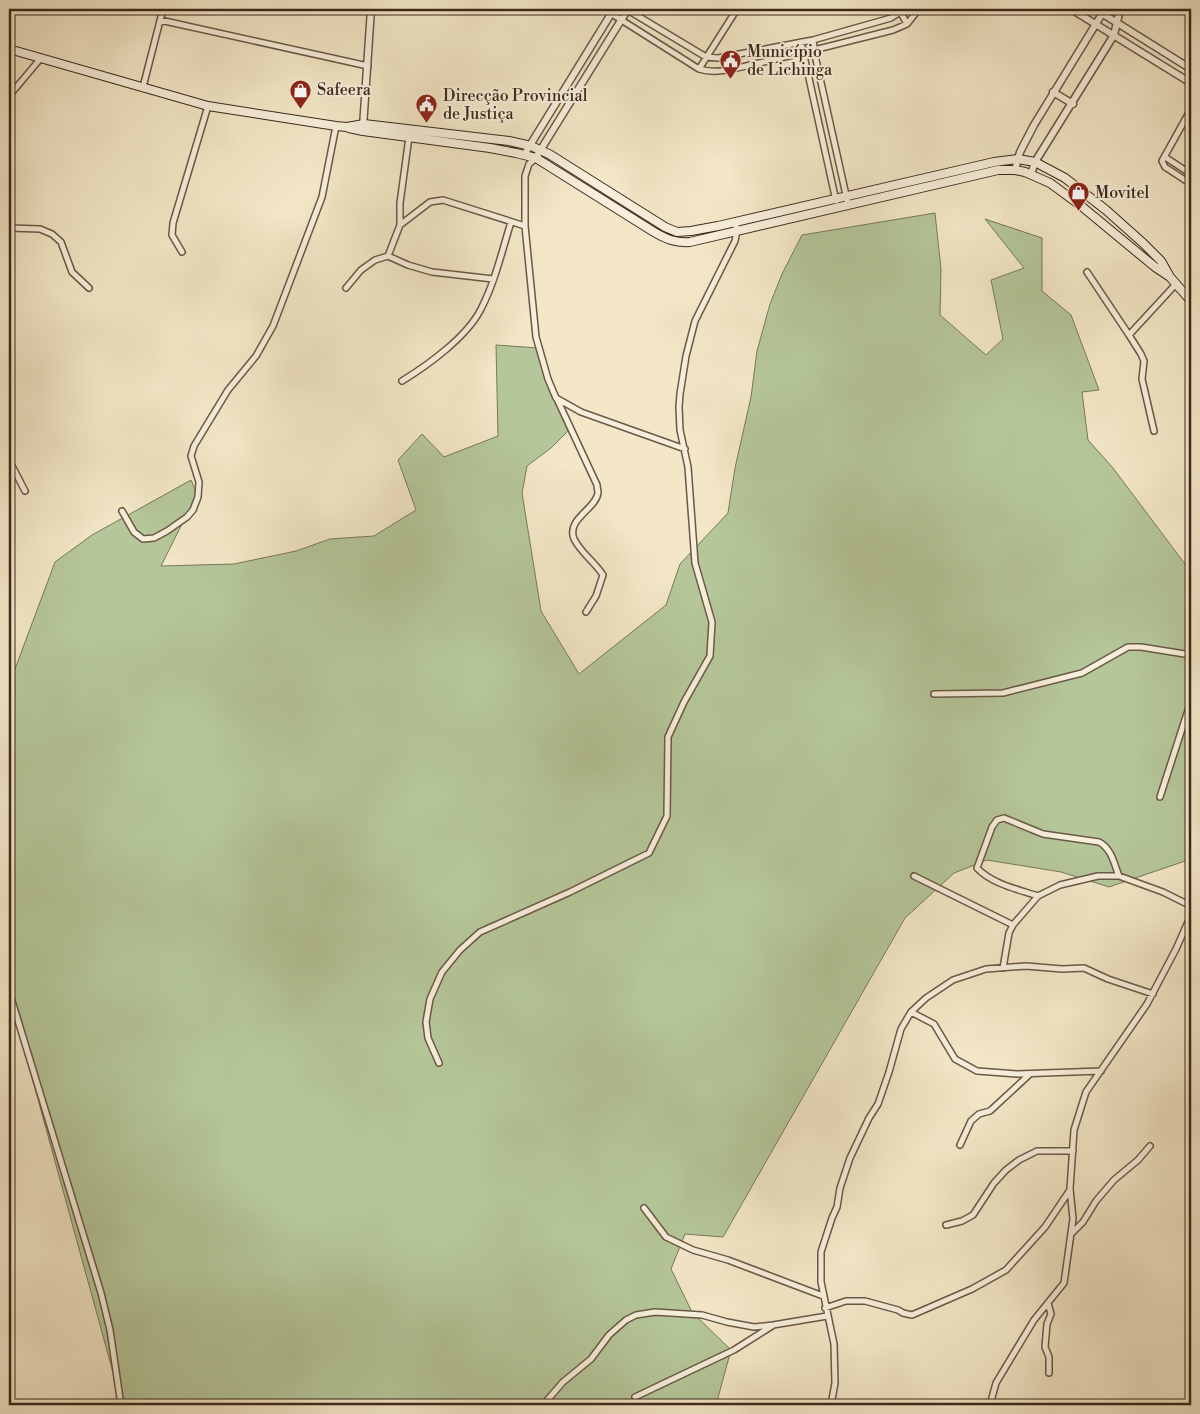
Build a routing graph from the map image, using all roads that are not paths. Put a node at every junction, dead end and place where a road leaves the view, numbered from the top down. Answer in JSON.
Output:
{"nodes":[{"id":1,"x":163,"y":9,"type":"edge"},
{"id":2,"x":371,"y":9,"type":"edge"},
{"id":3,"x":604,"y":9,"type":"edge"},
{"id":4,"x":627,"y":9,"type":"edge"},
{"id":5,"x":737,"y":9,"type":"edge"},
{"id":6,"x":895,"y":9,"type":"edge"},
{"id":7,"x":919,"y":9,"type":"edge"},
{"id":8,"x":1071,"y":9,"type":"edge"},
{"id":9,"x":1095,"y":9,"type":"edge"},
{"id":10,"x":1120,"y":9,"type":"edge"},
{"id":11,"x":613,"y":11,"type":"edge"},
{"id":12,"x":903,"y":11,"type":"edge"},
{"id":13,"x":1103,"y":11,"type":"edge"},
{"id":14,"x":160,"y":20,"type":"junction"},
{"id":15,"x":622,"y":20,"type":"junction"},
{"id":16,"x":1117,"y":23,"type":"junction"},
{"id":17,"x":907,"y":24,"type":"junction"},
{"id":18,"x":1096,"y":24,"type":"junction"},
{"id":19,"x":1114,"y":35,"type":"junction"},
{"id":20,"x":813,"y":40,"type":"junction"},
{"id":21,"x":801,"y":42,"type":"junction"},
{"id":22,"x":9,"y":49,"type":"edge"},
{"id":23,"x":815,"y":50,"type":"junction"},
{"id":24,"x":803,"y":54,"type":"junction"},
{"id":25,"x":737,"y":55,"type":"junction"},
{"id":26,"x":41,"y":58,"type":"junction"},
{"id":27,"x":706,"y":58,"type":"junction"},
{"id":28,"x":368,"y":66,"type":"junction"},
{"id":29,"x":738,"y":67,"type":"junction"},
{"id":30,"x":699,"y":69,"type":"junction"},
{"id":31,"x":1191,"y":69,"type":"edge"},
{"id":32,"x":1191,"y":83,"type":"edge"},
{"id":33,"x":143,"y":87,"type":"junction"},
{"id":34,"x":1053,"y":92,"type":"junction"},
{"id":35,"x":9,"y":96,"type":"edge"},
{"id":36,"x":1072,"y":104,"type":"junction"},
{"id":37,"x":208,"y":106,"type":"junction"},
{"id":38,"x":1191,"y":109,"type":"edge"},
{"id":39,"x":830,"y":121,"type":"junction"},
{"id":40,"x":820,"y":124,"type":"junction"},
{"id":41,"x":336,"y":126,"type":"junction"},
{"id":42,"x":363,"y":128,"type":"junction"},
{"id":43,"x":409,"y":137,"type":"junction"},
{"id":44,"x":531,"y":146,"type":"junction"},
{"id":45,"x":540,"y":150,"type":"junction"},
{"id":46,"x":524,"y":155,"type":"junction"},
{"id":47,"x":1164,"y":157,"type":"junction"},
{"id":48,"x":536,"y":158,"type":"junction"},
{"id":49,"x":1018,"y":159,"type":"junction"},
{"id":50,"x":1035,"y":162,"type":"junction"},
{"id":51,"x":529,"y":164,"type":"junction"},
{"id":52,"x":1015,"y":170,"type":"junction"},
{"id":53,"x":969,"y":172,"type":"junction"},
{"id":54,"x":1031,"y":174,"type":"junction"},
{"id":55,"x":1191,"y":174,"type":"edge"},
{"id":56,"x":1191,"y":184,"type":"edge"},
{"id":57,"x":907,"y":187,"type":"junction"},
{"id":58,"x":602,"y":188,"type":"junction"},
{"id":59,"x":846,"y":195,"type":"junction"},
{"id":60,"x":597,"y":196,"type":"junction"},
{"id":61,"x":1087,"y":196,"type":"junction"},
{"id":62,"x":618,"y":198,"type":"junction"},
{"id":63,"x":836,"y":198,"type":"junction"},
{"id":64,"x":848,"y":204,"type":"junction"},
{"id":65,"x":1080,"y":205,"type":"junction"},
{"id":66,"x":612,"y":206,"type":"junction"},
{"id":67,"x":838,"y":206,"type":"junction"},
{"id":68,"x":776,"y":212,"type":"junction"},
{"id":69,"x":778,"y":221,"type":"junction"},
{"id":70,"x":511,"y":222,"type":"junction"},
{"id":71,"x":735,"y":222,"type":"junction"},
{"id":72,"x":1121,"y":224,"type":"junction"},
{"id":73,"x":400,"y":225,"type":"junction"},
{"id":74,"x":525,"y":226,"type":"junction"},
{"id":75,"x":9,"y":228,"type":"edge"},
{"id":76,"x":737,"y":231,"type":"junction"},
{"id":77,"x":677,"y":232,"type":"junction"},
{"id":78,"x":1114,"y":233,"type":"junction"},
{"id":79,"x":680,"y":242,"type":"junction"},
{"id":80,"x":182,"y":252,"type":"dead end"},
{"id":81,"x":388,"y":256,"type":"junction"},
{"id":82,"x":1087,"y":272,"type":"dead end"},
{"id":83,"x":1170,"y":277,"type":"junction"},
{"id":84,"x":493,"y":279,"type":"junction"},
{"id":85,"x":1176,"y":284,"type":"junction"},
{"id":86,"x":89,"y":288,"type":"dead end"},
{"id":87,"x":346,"y":288,"type":"dead end"},
{"id":88,"x":1191,"y":300,"type":"edge"},
{"id":89,"x":1128,"y":335,"type":"junction"},
{"id":90,"x":402,"y":381,"type":"dead end"},
{"id":91,"x":556,"y":398,"type":"junction"},
{"id":92,"x":1154,"y":430,"type":"dead end"},
{"id":93,"x":685,"y":448,"type":"junction"},
{"id":94,"x":9,"y":460,"type":"edge"},
{"id":95,"x":25,"y":491,"type":"dead end"},
{"id":96,"x":122,"y":512,"type":"dead end"},
{"id":97,"x":586,"y":612,"type":"dead end"},
{"id":98,"x":1191,"y":655,"type":"edge"},
{"id":99,"x":934,"y":694,"type":"dead end"},
{"id":100,"x":1191,"y":701,"type":"edge"},
{"id":101,"x":1160,"y":797,"type":"dead end"},
{"id":102,"x":914,"y":876,"type":"dead end"},
{"id":103,"x":1119,"y":876,"type":"junction"},
{"id":104,"x":1038,"y":896,"type":"junction"},
{"id":105,"x":1191,"y":906,"type":"edge"},
{"id":106,"x":1191,"y":915,"type":"edge"},
{"id":107,"x":1013,"y":925,"type":"junction"},
{"id":108,"x":1187,"y":925,"type":"junction"},
{"id":109,"x":1191,"y":935,"type":"edge"},
{"id":110,"x":1003,"y":968,"type":"junction"},
{"id":111,"x":9,"y":991,"type":"edge"},
{"id":112,"x":1153,"y":994,"type":"junction"},
{"id":113,"x":911,"y":1012,"type":"junction"},
{"id":114,"x":439,"y":1063,"type":"dead end"},
{"id":115,"x":1100,"y":1071,"type":"junction"},
{"id":116,"x":1030,"y":1074,"type":"junction"},
{"id":117,"x":960,"y":1145,"type":"dead end"},
{"id":118,"x":1150,"y":1146,"type":"dead end"},
{"id":119,"x":1073,"y":1152,"type":"junction"},
{"id":120,"x":1070,"y":1189,"type":"junction"},
{"id":121,"x":644,"y":1208,"type":"dead end"},
{"id":122,"x":946,"y":1225,"type":"dead end"},
{"id":123,"x":1071,"y":1234,"type":"junction"},
{"id":124,"x":823,"y":1296,"type":"junction"},
{"id":125,"x":1048,"y":1302,"type":"junction"},
{"id":126,"x":825,"y":1308,"type":"junction"},
{"id":127,"x":827,"y":1316,"type":"junction"},
{"id":128,"x":773,"y":1325,"type":"junction"},
{"id":129,"x":1049,"y":1373,"type":"dead end"},
{"id":130,"x":635,"y":1397,"type":"dead end"},
{"id":131,"x":121,"y":1405,"type":"edge"},
{"id":132,"x":543,"y":1405,"type":"edge"},
{"id":133,"x":831,"y":1405,"type":"edge"},
{"id":134,"x":990,"y":1405,"type":"edge"}],
"edges":[{"from":1,"to":14,"type":"street"},
{"from":2,"to":28,"type":"street"},
{"from":3,"to":11,"type":"street"},
{"from":4,"to":15,"type":"street"},
{"from":4,"to":27,"type":"street"},
{"from":5,"to":27,"type":"street"},
{"from":6,"to":12,"type":"street"},
{"from":7,"to":17,"type":"street"},
{"from":8,"to":18,"type":"street"},
{"from":9,"to":13,"type":"street"},
{"from":10,"to":16,"type":"street"},
{"from":11,"to":15,"type":"street"},
{"from":11,"to":44,"type":"street"},
{"from":12,"to":17,"type":"street"},
{"from":12,"to":20,"type":"street"},
{"from":13,"to":16,"type":"street"},
{"from":13,"to":18,"type":"street"},
{"from":14,"to":28,"type":"street"},
{"from":14,"to":33,"type":"street"},
{"from":15,"to":30,"type":"street"},
{"from":15,"to":45,"type":"street"},
{"from":16,"to":19,"type":"street"},
{"from":16,"to":31,"type":"street"},
{"from":17,"to":23,"type":"street"},
{"from":18,"to":19,"type":"street"},
{"from":18,"to":34,"type":"street"},
{"from":19,"to":32,"type":"street"},
{"from":19,"to":36,"type":"street"},
{"from":20,"to":21,"type":"street"},
{"from":20,"to":23,"type":"street"},
{"from":21,"to":24,"type":"street"},
{"from":21,"to":25,"type":"street"},
{"from":22,"to":26,"type":"main road"},
{"from":23,"to":24,"type":"street"},
{"from":23,"to":39,"type":"street"},
{"from":24,"to":29,"type":"street"},
{"from":24,"to":40,"type":"street"},
{"from":25,"to":27,"type":"street"},
{"from":25,"to":29,"type":"street"},
{"from":26,"to":33,"type":"main road"},
{"from":26,"to":35,"type":"street"},
{"from":27,"to":30,"type":"street"},
{"from":28,"to":42,"type":"street"},
{"from":29,"to":30,"type":"street"},
{"from":33,"to":37,"type":"main road"},
{"from":34,"to":36,"type":"street"},
{"from":34,"to":49,"type":"street"},
{"from":36,"to":50,"type":"street"},
{"from":37,"to":41,"type":"main road"},
{"from":37,"to":80,"type":"street"},
{"from":38,"to":47,"type":"street"},
{"from":39,"to":40,"type":"street"},
{"from":39,"to":59,"type":"street"},
{"from":40,"to":63,"type":"street"},
{"from":41,"to":42,"type":"main road"},
{"from":41,"to":96,"type":"street"},
{"from":42,"to":43,"type":"main road"},
{"from":42,"to":44,"type":"main road"},
{"from":43,"to":46,"type":"main road"},
{"from":43,"to":73,"type":"street"},
{"from":44,"to":45,"type":"main road"},
{"from":44,"to":46,"type":"street"},
{"from":45,"to":48,"type":"street"},
{"from":45,"to":58,"type":"main road"},
{"from":46,"to":48,"type":"main road"},
{"from":46,"to":51,"type":"street"},
{"from":47,"to":55,"type":"street"},
{"from":47,"to":56,"type":"street"},
{"from":48,"to":51,"type":"street"},
{"from":48,"to":60,"type":"main road"},
{"from":49,"to":50,"type":"main road"},
{"from":49,"to":52,"type":"street"},
{"from":49,"to":53,"type":"main road"},
{"from":50,"to":54,"type":"street"},
{"from":50,"to":61,"type":"main road"},
{"from":51,"to":74,"type":"street"},
{"from":52,"to":53,"type":"main road"},
{"from":52,"to":54,"type":"main road"},
{"from":53,"to":57,"type":"main road"},
{"from":54,"to":65,"type":"main road"},
{"from":57,"to":59,"type":"main road"},
{"from":57,"to":64,"type":"main road"},
{"from":58,"to":60,"type":"main road"},
{"from":58,"to":62,"type":"main road"},
{"from":59,"to":63,"type":"main road"},
{"from":59,"to":64,"type":"street"},
{"from":60,"to":66,"type":"main road"},
{"from":61,"to":65,"type":"main road"},
{"from":61,"to":72,"type":"main road"},
{"from":62,"to":66,"type":"main road"},
{"from":62,"to":77,"type":"main road"},
{"from":63,"to":67,"type":"street"},
{"from":63,"to":68,"type":"main road"},
{"from":64,"to":67,"type":"main road"},
{"from":65,"to":78,"type":"main road"},
{"from":66,"to":79,"type":"main road"},
{"from":67,"to":69,"type":"main road"},
{"from":68,"to":69,"type":"main road"},
{"from":68,"to":71,"type":"main road"},
{"from":69,"to":76,"type":"main road"},
{"from":70,"to":73,"type":"street"},
{"from":70,"to":74,"type":"street"},
{"from":70,"to":84,"type":"street"},
{"from":71,"to":76,"type":"street"},
{"from":71,"to":77,"type":"main road"},
{"from":72,"to":78,"type":"main road"},
{"from":72,"to":83,"type":"main road"},
{"from":73,"to":81,"type":"street"},
{"from":74,"to":91,"type":"street"},
{"from":75,"to":86,"type":"street"},
{"from":76,"to":79,"type":"main road"},
{"from":76,"to":93,"type":"street"},
{"from":77,"to":79,"type":"main road"},
{"from":78,"to":83,"type":"main road"},
{"from":81,"to":84,"type":"street"},
{"from":81,"to":87,"type":"street"},
{"from":82,"to":89,"type":"street"},
{"from":83,"to":85,"type":"main road"},
{"from":84,"to":90,"type":"street"},
{"from":85,"to":88,"type":"main road"},
{"from":85,"to":89,"type":"street"},
{"from":89,"to":92,"type":"street"},
{"from":91,"to":93,"type":"street"},
{"from":91,"to":97,"type":"street"},
{"from":93,"to":114,"type":"street"},
{"from":94,"to":95,"type":"street"},
{"from":98,"to":99,"type":"street"},
{"from":100,"to":101,"type":"street"},
{"from":102,"to":107,"type":"street"},
{"from":103,"to":104,"type":"street"},
{"from":103,"to":104,"type":"street"},
{"from":103,"to":105,"type":"street"},
{"from":104,"to":107,"type":"street"},
{"from":106,"to":108,"type":"street"},
{"from":107,"to":110,"type":"street"},
{"from":108,"to":109,"type":"street"},
{"from":108,"to":112,"type":"street"},
{"from":110,"to":112,"type":"street"},
{"from":110,"to":113,"type":"street"},
{"from":111,"to":131,"type":"street"},
{"from":112,"to":115,"type":"street"},
{"from":113,"to":116,"type":"street"},
{"from":113,"to":124,"type":"street"},
{"from":115,"to":116,"type":"street"},
{"from":115,"to":119,"type":"street"},
{"from":116,"to":117,"type":"street"},
{"from":118,"to":123,"type":"street"},
{"from":119,"to":120,"type":"street"},
{"from":119,"to":122,"type":"street"},
{"from":120,"to":123,"type":"street"},
{"from":120,"to":126,"type":"street"},
{"from":121,"to":124,"type":"street"},
{"from":123,"to":125,"type":"street"},
{"from":124,"to":126,"type":"street"},
{"from":125,"to":129,"type":"street"},
{"from":125,"to":134,"type":"street"},
{"from":126,"to":127,"type":"street"},
{"from":127,"to":128,"type":"street"},
{"from":127,"to":133,"type":"street"},
{"from":128,"to":130,"type":"street"},
{"from":128,"to":132,"type":"street"}]}
